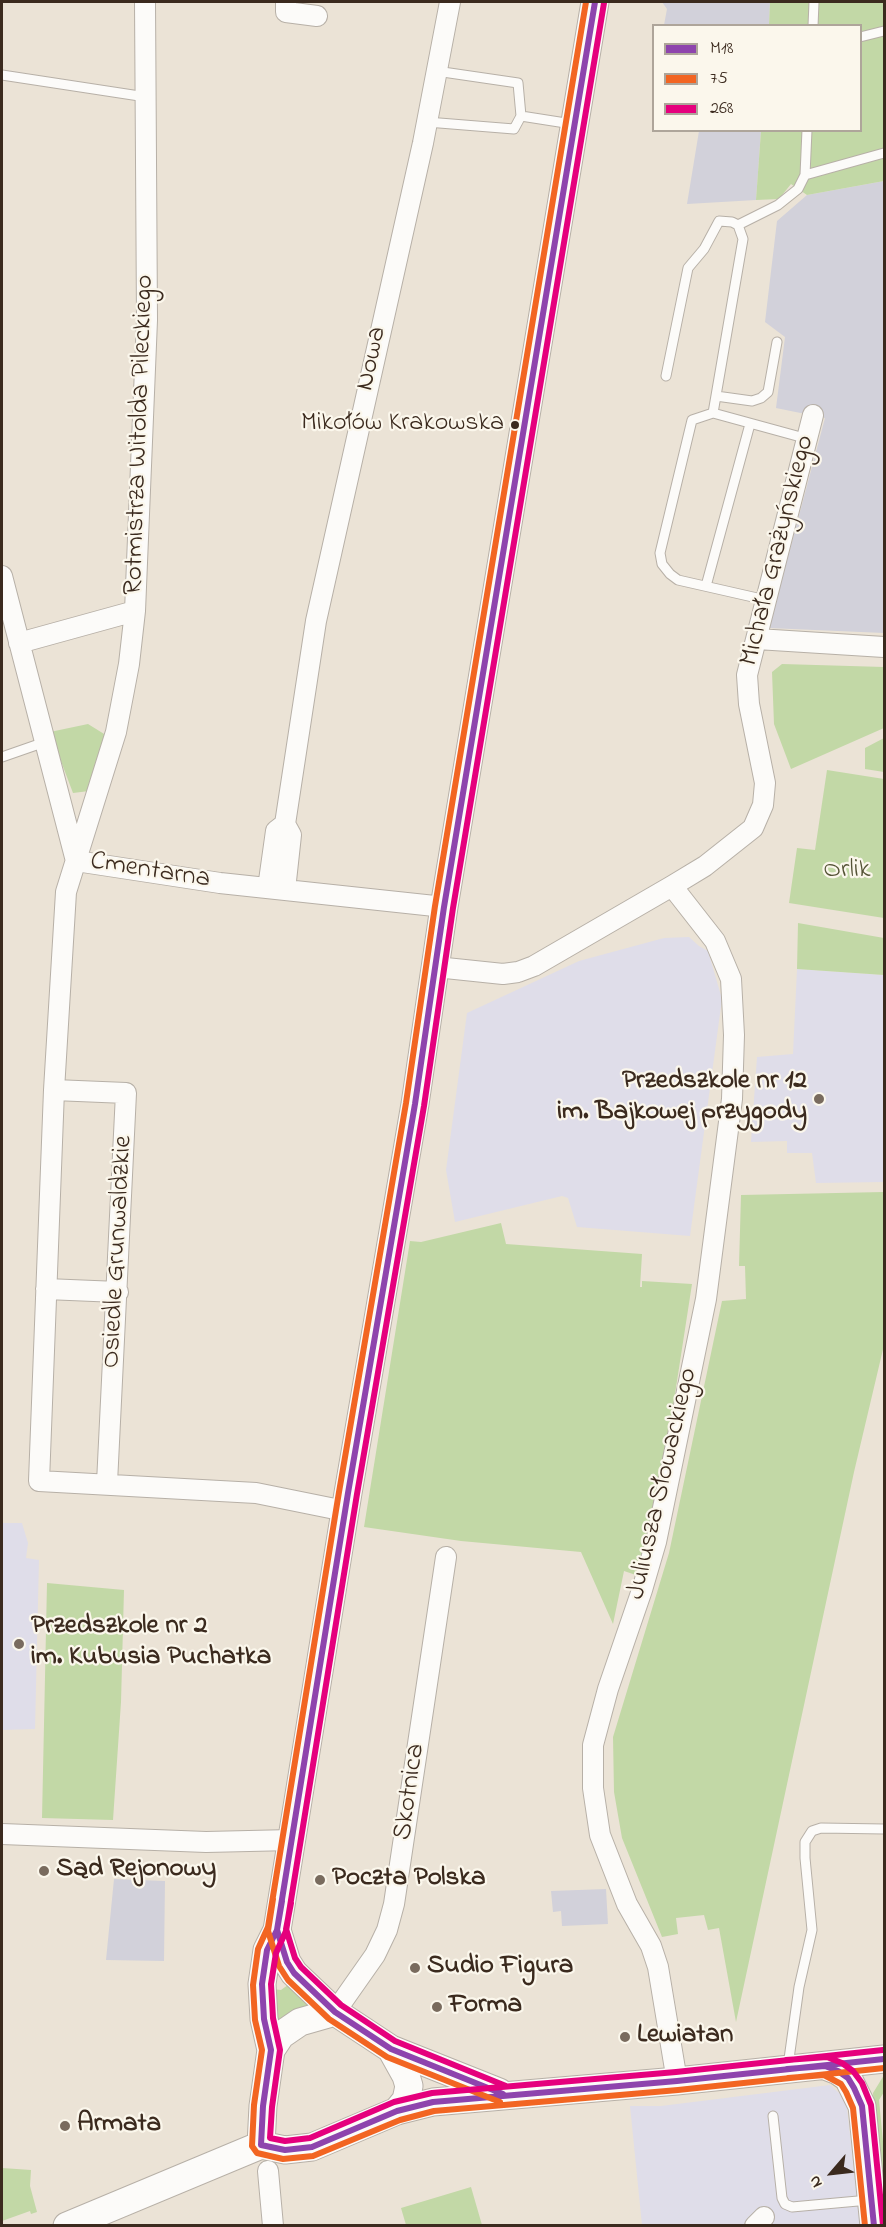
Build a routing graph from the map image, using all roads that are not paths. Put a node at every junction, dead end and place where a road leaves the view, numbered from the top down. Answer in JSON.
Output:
{"nodes":[{"id":1,"x":145,"y":2,"type":"edge"},
{"id":2,"x":286,"y":2,"type":"edge"},
{"id":3,"x":450,"y":2,"type":"edge"},
{"id":4,"x":595,"y":2,"type":"edge"},
{"id":5,"x":814,"y":2,"type":"edge"},
{"id":6,"x":316,"y":16,"type":"dead end"},
{"id":7,"x":813,"y":24,"type":"edge"},
{"id":8,"x":885,"y":31,"type":"edge"},
{"id":9,"x":862,"y":37,"type":"edge"},
{"id":10,"x":436,"y":70,"type":"junction"},
{"id":11,"x":2,"y":75,"type":"edge"},
{"id":12,"x":146,"y":97,"type":"junction"},
{"id":13,"x":521,"y":116,"type":"junction"},
{"id":14,"x":426,"y":122,"type":"junction"},
{"id":15,"x":574,"y":124,"type":"junction"},
{"id":16,"x":807,"y":132,"type":"edge"},
{"id":17,"x":885,"y":153,"type":"edge"},
{"id":18,"x":806,"y":175,"type":"junction"},
{"id":19,"x":738,"y":225,"type":"junction"},
{"id":20,"x":777,"y":342,"type":"dead end"},
{"id":21,"x":666,"y":376,"type":"dead end"},
{"id":22,"x":716,"y":396,"type":"junction"},
{"id":23,"x":712,"y":413,"type":"junction"},
{"id":24,"x":813,"y":415,"type":"dead end"},
{"id":25,"x":750,"y":424,"type":"junction"},
{"id":26,"x":808,"y":439,"type":"junction"},
{"id":27,"x":2,"y":576,"type":"edge"},
{"id":28,"x":706,"y":586,"type":"junction"},
{"id":29,"x":766,"y":600,"type":"junction"},
{"id":30,"x":135,"y":611,"type":"junction"},
{"id":31,"x":757,"y":639,"type":"junction"},
{"id":32,"x":19,"y":643,"type":"junction"},
{"id":33,"x":885,"y":647,"type":"edge"},
{"id":34,"x":45,"y":742,"type":"junction"},
{"id":35,"x":2,"y":757,"type":"edge"},
{"id":36,"x":76,"y":861,"type":"junction"},
{"id":37,"x":672,"y":886,"type":"junction"},
{"id":38,"x":277,"y":889,"type":"junction"},
{"id":39,"x":444,"y":907,"type":"junction"},
{"id":40,"x":436,"y":968,"type":"junction"},
{"id":41,"x":54,"y":1090,"type":"junction"},
{"id":42,"x":46,"y":1289,"type":"junction"},
{"id":43,"x":118,"y":1292,"type":"junction"},
{"id":44,"x":107,"y":1483,"type":"junction"},
{"id":45,"x":345,"y":1511,"type":"junction"},
{"id":46,"x":446,"y":1557,"type":"dead end"},
{"id":47,"x":885,"y":1829,"type":"edge"},
{"id":48,"x":2,"y":1834,"type":"edge"},
{"id":49,"x":292,"y":1840,"type":"junction"},
{"id":50,"x":277,"y":1930,"type":"junction"},
{"id":51,"x":335,"y":2012,"type":"junction"},
{"id":52,"x":391,"y":2049,"type":"junction"},
{"id":53,"x":271,"y":2050,"type":"junction"},
{"id":54,"x":885,"y":2061,"type":"edge"},
{"id":55,"x":825,"y":2066,"type":"junction"},
{"id":56,"x":787,"y":2069,"type":"junction"},
{"id":57,"x":677,"y":2081,"type":"junction"},
{"id":58,"x":507,"y":2095,"type":"junction"},
{"id":59,"x":862,"y":2106,"type":"junction"},
{"id":60,"x":398,"y":2111,"type":"junction"},
{"id":61,"x":773,"y":2116,"type":"dead end"},
{"id":62,"x":264,"y":2158,"type":"junction"},
{"id":63,"x":875,"y":2201,"type":"edge"},
{"id":64,"x":67,"y":2226,"type":"edge"},
{"id":65,"x":273,"y":2226,"type":"edge"}],
"edges":[{"from":1,"to":12,"type":"street","name":"Rotmistrza Witolda Pileckiego"},
{"from":2,"to":6,"type":"street"},
{"from":3,"to":10,"type":"street","name":"Nowa"},
{"from":4,"to":15,"type":"street"},
{"from":5,"to":7,"type":"lane"},
{"from":8,"to":9,"type":"lane"},
{"from":10,"to":13,"type":"lane"},
{"from":10,"to":14,"type":"street","name":"Nowa"},
{"from":11,"to":12,"type":"lane"},
{"from":12,"to":30,"type":"street","name":"Rotmistrza Witolda Pileckiego"},
{"from":13,"to":14,"type":"lane"},
{"from":13,"to":15,"type":"lane"},
{"from":14,"to":38,"type":"street","name":"Nowa"},
{"from":15,"to":39,"type":"street"},
{"from":16,"to":18,"type":"lane"},
{"from":17,"to":18,"type":"lane"},
{"from":18,"to":19,"type":"lane"},
{"from":19,"to":21,"type":"lane"},
{"from":19,"to":22,"type":"lane"},
{"from":20,"to":22,"type":"lane"},
{"from":22,"to":23,"type":"lane"},
{"from":23,"to":25,"type":"lane"},
{"from":23,"to":28,"type":"lane"},
{"from":24,"to":26,"type":"street","name":"Michała Grażyńskiego"},
{"from":25,"to":26,"type":"lane"},
{"from":25,"to":28,"type":"lane"},
{"from":26,"to":29,"type":"street","name":"Michała Grażyńskiego"},
{"from":27,"to":32,"type":"street","name":"Cmentarna"},
{"from":28,"to":29,"type":"lane"},
{"from":29,"to":31,"type":"street","name":"Michała Grażyńskiego"},
{"from":30,"to":32,"type":"street"},
{"from":30,"to":36,"type":"street","name":"Rotmistrza Witolda Pileckiego"},
{"from":31,"to":33,"type":"street"},
{"from":31,"to":37,"type":"street","name":"Michała Grażyńskiego"},
{"from":32,"to":34,"type":"street","name":"Cmentarna"},
{"from":34,"to":35,"type":"lane"},
{"from":34,"to":36,"type":"street","name":"Cmentarna"},
{"from":36,"to":38,"type":"street","name":"Cmentarna"},
{"from":36,"to":41,"type":"street"},
{"from":37,"to":40,"type":"street","name":"Michała Grażyńskiego"},
{"from":37,"to":57,"type":"street","name":"Juliusza Słowackiego"},
{"from":38,"to":39,"type":"street","name":"Cmentarna"},
{"from":39,"to":40,"type":"street"},
{"from":40,"to":45,"type":"street"},
{"from":41,"to":42,"type":"street"},
{"from":41,"to":43,"type":"street","name":"Osiedle Grunwaldzkie"},
{"from":42,"to":43,"type":"street"},
{"from":42,"to":44,"type":"street"},
{"from":43,"to":44,"type":"street","name":"Osiedle Grunwaldzkie"},
{"from":44,"to":45,"type":"street"},
{"from":45,"to":49,"type":"street"},
{"from":46,"to":51,"type":"street","name":"Skotnica"},
{"from":47,"to":56,"type":"lane"},
{"from":48,"to":49,"type":"street"},
{"from":49,"to":50,"type":"street"},
{"from":50,"to":51,"type":"street"},
{"from":50,"to":53,"type":"street"},
{"from":51,"to":52,"type":"street"},
{"from":51,"to":53,"type":"street"},
{"from":52,"to":58,"type":"street"},
{"from":52,"to":60,"type":"street"},
{"from":53,"to":62,"type":"street"},
{"from":54,"to":55,"type":"street"},
{"from":54,"to":59,"type":"street"},
{"from":55,"to":56,"type":"street"},
{"from":55,"to":59,"type":"street"},
{"from":56,"to":57,"type":"street"},
{"from":57,"to":58,"type":"street"},
{"from":58,"to":60,"type":"street"},
{"from":59,"to":63,"type":"street"},
{"from":60,"to":62,"type":"street"},
{"from":61,"to":63,"type":"lane"},
{"from":62,"to":64,"type":"street"},
{"from":62,"to":65,"type":"street"}]}
